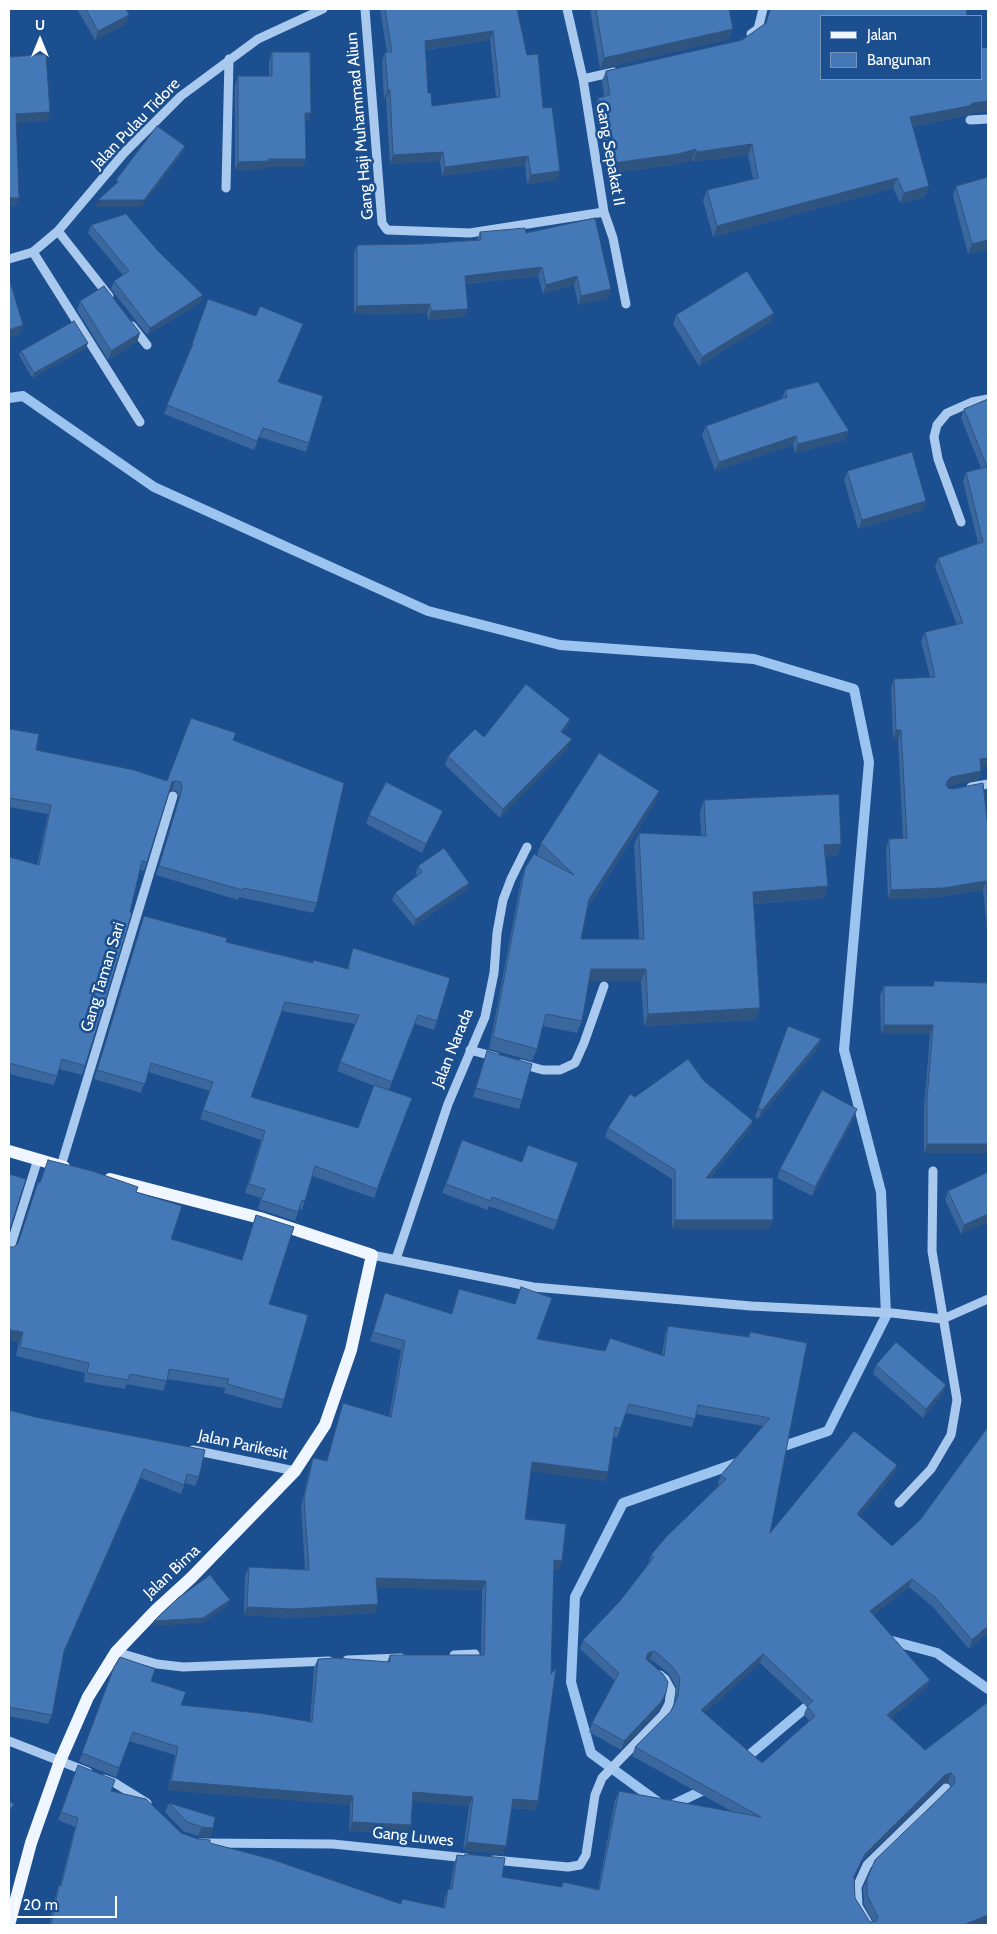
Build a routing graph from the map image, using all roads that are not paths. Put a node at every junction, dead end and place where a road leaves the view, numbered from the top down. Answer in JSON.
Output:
{"nodes":[{"id":1,"x":323,"y":9,"type":"edge"},
{"id":2,"x":364,"y":9,"type":"edge"},
{"id":3,"x":567,"y":9,"type":"edge"},
{"id":4,"x":763,"y":9,"type":"edge"},
{"id":5,"x":743,"y":39,"type":"edge"},
{"id":6,"x":230,"y":59,"type":"junction"},
{"id":7,"x":621,"y":70,"type":"edge"},
{"id":8,"x":582,"y":80,"type":"junction"},
{"id":9,"x":988,"y":119,"type":"edge"},
{"id":10,"x":970,"y":120,"type":"edge"},
{"id":11,"x":226,"y":188,"type":"dead end"},
{"id":12,"x":604,"y":212,"type":"junction"},
{"id":13,"x":58,"y":231,"type":"junction"},
{"id":14,"x":33,"y":252,"type":"junction"},
{"id":15,"x":9,"y":259,"type":"edge"},
{"id":16,"x":626,"y":304,"type":"dead end"},
{"id":17,"x":117,"y":307,"type":"edge"},
{"id":18,"x":129,"y":322,"type":"edge"},
{"id":19,"x":147,"y":345,"type":"dead end"},
{"id":20,"x":988,"y":399,"type":"edge"},
{"id":21,"x":140,"y":422,"type":"dead end"},
{"id":22,"x":961,"y":522,"type":"dead end"},
{"id":23,"x":988,"y":784,"type":"edge"},
{"id":24,"x":965,"y":789,"type":"edge"},
{"id":25,"x":173,"y":796,"type":"edge"},
{"id":26,"x":527,"y":847,"type":"dead end"},
{"id":27,"x":604,"y":986,"type":"edge"},
{"id":28,"x":470,"y":1050,"type":"junction"},
{"id":29,"x":9,"y":1151,"type":"edge"},
{"id":30,"x":38,"y":1160,"type":"junction"},
{"id":31,"x":62,"y":1166,"type":"junction"},
{"id":32,"x":80,"y":1171,"type":"edge"},
{"id":33,"x":933,"y":1171,"type":"dead end"},
{"id":34,"x":99,"y":1176,"type":"edge"},
{"id":35,"x":9,"y":1251,"type":"edge"},
{"id":36,"x":372,"y":1255,"type":"junction"},
{"id":37,"x":396,"y":1259,"type":"junction"},
{"id":38,"x":988,"y":1299,"type":"edge"},
{"id":39,"x":944,"y":1319,"type":"junction"},
{"id":40,"x":180,"y":1448,"type":"edge"},
{"id":41,"x":295,"y":1471,"type":"junction"},
{"id":42,"x":899,"y":1503,"type":"dead end"},
{"id":43,"x":116,"y":1652,"type":"junction"},
{"id":44,"x":475,"y":1654,"type":"edge"},
{"id":45,"x":446,"y":1656,"type":"edge"},
{"id":46,"x":407,"y":1657,"type":"edge"},
{"id":47,"x":655,"y":1670,"type":"edge"},
{"id":48,"x":9,"y":1741,"type":"edge"},
{"id":49,"x":60,"y":1762,"type":"junction"},
{"id":50,"x":946,"y":1788,"type":"edge"},
{"id":51,"x":152,"y":1808,"type":"edge"},
{"id":52,"x":188,"y":1839,"type":"edge"},
{"id":53,"x":9,"y":1925,"type":"edge"},
{"id":54,"x":869,"y":1925,"type":"edge"}],
"edges":[{"from":1,"to":6,"type":"street","name":"Jalan Pulau Tidore"},
{"from":2,"to":12,"type":"street","name":"Gang Haji Muhammad Aliun"},
{"from":3,"to":8,"type":"street","name":"Gang Sepakat II"},
{"from":4,"to":5,"type":"street"},
{"from":6,"to":11,"type":"street"},
{"from":6,"to":13,"type":"street","name":"Jalan Pulau Tidore"},
{"from":7,"to":8,"type":"street"},
{"from":8,"to":12,"type":"street","name":"Gang Sepakat II"},
{"from":9,"to":10,"type":"street"},
{"from":12,"to":16,"type":"street","name":"Gang Sepakat II"},
{"from":13,"to":14,"type":"street","name":"Jalan Pulau Tidore"},
{"from":13,"to":17,"type":"street"},
{"from":14,"to":15,"type":"street","name":"Jalan Pulau Tidore"},
{"from":14,"to":21,"type":"street"},
{"from":18,"to":19,"type":"street"},
{"from":20,"to":22,"type":"street"},
{"from":23,"to":24,"type":"street"},
{"from":25,"to":31,"type":"street","name":"Gang Taman Sari"},
{"from":26,"to":28,"type":"street","name":"Jalan Narada"},
{"from":27,"to":28,"type":"street"},
{"from":28,"to":37,"type":"street","name":"Jalan Narada"},
{"from":29,"to":30,"type":"main road"},
{"from":30,"to":31,"type":"main road"},
{"from":30,"to":35,"type":"street"},
{"from":31,"to":32,"type":"main road"},
{"from":33,"to":39,"type":"street"},
{"from":34,"to":36,"type":"main road"},
{"from":36,"to":37,"type":"street"},
{"from":36,"to":41,"type":"main road","name":"Jalan Bima"},
{"from":37,"to":39,"type":"street"},
{"from":38,"to":39,"type":"street"},
{"from":39,"to":42,"type":"street"},
{"from":40,"to":41,"type":"street","name":"Jalan Parikesit"},
{"from":41,"to":43,"type":"main road","name":"Jalan Bima"},
{"from":43,"to":46,"type":"street"},
{"from":43,"to":49,"type":"main road","name":"Jalan Bima"},
{"from":44,"to":45,"type":"street"},
{"from":47,"to":52,"type":"street","name":"Gang Luwes"},
{"from":48,"to":49,"type":"street"},
{"from":49,"to":51,"type":"street"},
{"from":49,"to":53,"type":"main road","name":"Jalan Bima"},
{"from":50,"to":54,"type":"street"}]}
